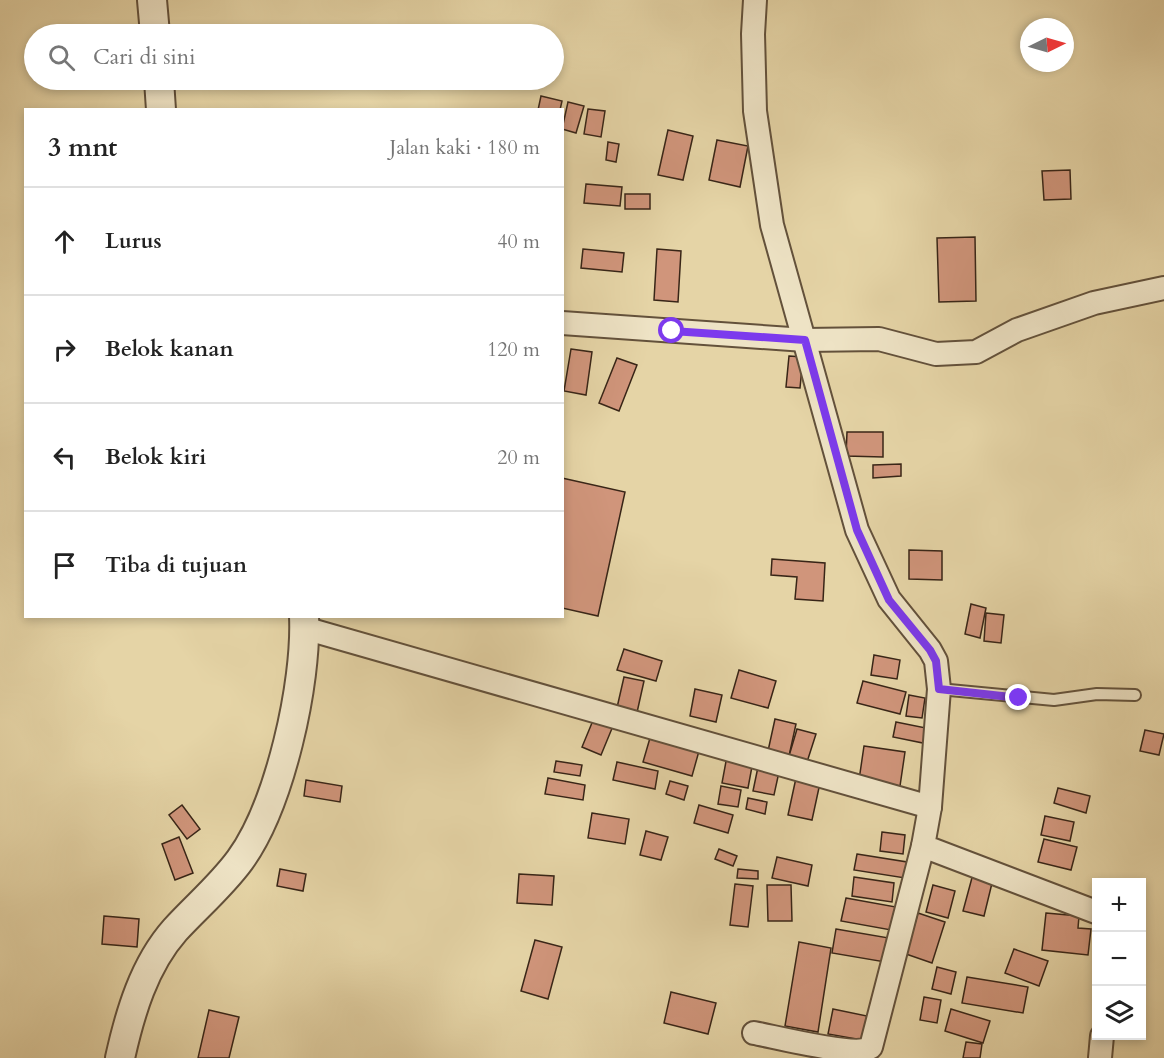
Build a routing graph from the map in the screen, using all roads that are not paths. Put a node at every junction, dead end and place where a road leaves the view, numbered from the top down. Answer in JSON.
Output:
{"nodes":[{"id":1,"x":152,"y":0,"type":"edge"},
{"id":2,"x":755,"y":0,"type":"edge"},
{"id":3,"x":154,"y":24,"type":"edge"},
{"id":4,"x":160,"y":90,"type":"edge"},
{"id":5,"x":161,"y":108,"type":"edge"},
{"id":6,"x":1164,"y":288,"type":"edge"},
{"id":7,"x":564,"y":323,"type":"edge"},
{"id":8,"x":805,"y":340,"type":"junction"},
{"id":9,"x":304,"y":622,"type":"edge"},
{"id":10,"x":939,"y":689,"type":"junction"},
{"id":11,"x":1135,"y":695,"type":"dead end"},
{"id":12,"x":930,"y":807,"type":"junction"},
{"id":13,"x":923,"y":846,"type":"junction"},
{"id":14,"x":1092,"y":910,"type":"edge"},
{"id":15,"x":754,"y":1033,"type":"dead end"},
{"id":16,"x":1102,"y":1040,"type":"edge"},
{"id":17,"x":120,"y":1058,"type":"edge"},
{"id":18,"x":1100,"y":1058,"type":"edge"}],
"edges":[{"from":1,"to":3,"type":"street"},
{"from":2,"to":8,"type":"street"},
{"from":4,"to":5,"type":"street"},
{"from":6,"to":8,"type":"street"},
{"from":7,"to":8,"type":"street"},
{"from":8,"to":10,"type":"street"},
{"from":9,"to":12,"type":"street"},
{"from":9,"to":17,"type":"street"},
{"from":10,"to":11,"type":"lane"},
{"from":10,"to":12,"type":"street"},
{"from":12,"to":13,"type":"street"},
{"from":13,"to":14,"type":"street"},
{"from":13,"to":15,"type":"street"},
{"from":16,"to":18,"type":"street"}]}
